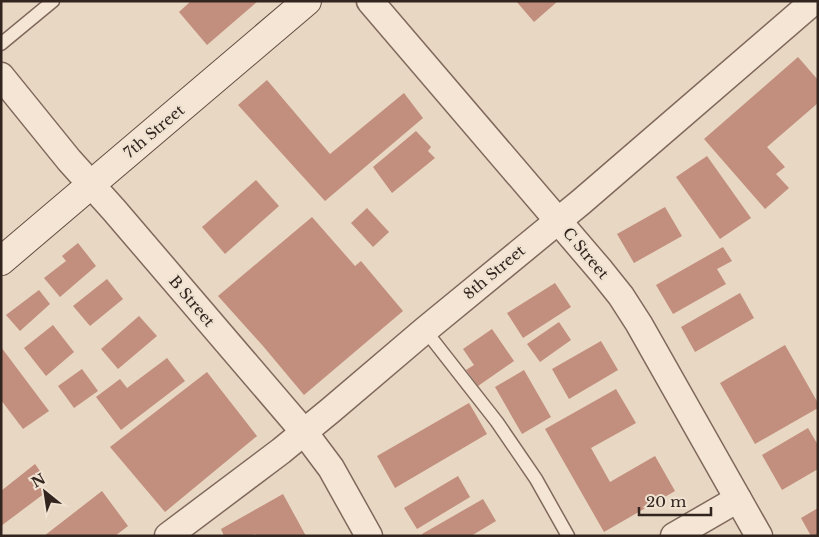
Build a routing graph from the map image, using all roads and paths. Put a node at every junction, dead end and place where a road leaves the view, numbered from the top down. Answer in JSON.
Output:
{"nodes":[{"id":1,"x":53,"y":1,"type":"edge"},
{"id":2,"x":307,"y":1,"type":"edge"},
{"id":3,"x":370,"y":1,"type":"edge"},
{"id":4,"x":811,"y":7,"type":"edge"},
{"id":5,"x":1,"y":44,"type":"edge"},
{"id":6,"x":1,"y":76,"type":"edge"},
{"id":7,"x":91,"y":185,"type":"junction"},
{"id":8,"x":558,"y":220,"type":"junction"},
{"id":9,"x":1,"y":261,"type":"edge"},
{"id":10,"x":425,"y":330,"type":"junction"},
{"id":11,"x":304,"y":432,"type":"junction"},
{"id":12,"x":738,"y":499,"type":"junction"},
{"id":13,"x":172,"y":535,"type":"edge"},
{"id":14,"x":369,"y":536,"type":"edge"},
{"id":15,"x":568,"y":536,"type":"edge"},
{"id":16,"x":674,"y":536,"type":"edge"},
{"id":17,"x":759,"y":536,"type":"edge"}],
"edges":[{"from":1,"to":5,"type":"lane"},
{"from":2,"to":7,"type":"street","name":"7th Street"},
{"from":3,"to":8,"type":"street","name":"C Street"},
{"from":4,"to":8,"type":"street","name":"8th Street"},
{"from":6,"to":7,"type":"street","name":"B Street"},
{"from":7,"to":9,"type":"street","name":"7th Street"},
{"from":7,"to":11,"type":"street","name":"B Street"},
{"from":8,"to":10,"type":"street","name":"8th Street"},
{"from":8,"to":12,"type":"street","name":"C Street"},
{"from":10,"to":11,"type":"street","name":"8th Street"},
{"from":10,"to":15,"type":"lane"},
{"from":11,"to":13,"type":"street","name":"8th Street"},
{"from":11,"to":14,"type":"street","name":"B Street"},
{"from":12,"to":16,"type":"street"},
{"from":12,"to":17,"type":"street","name":"C Street"}]}
